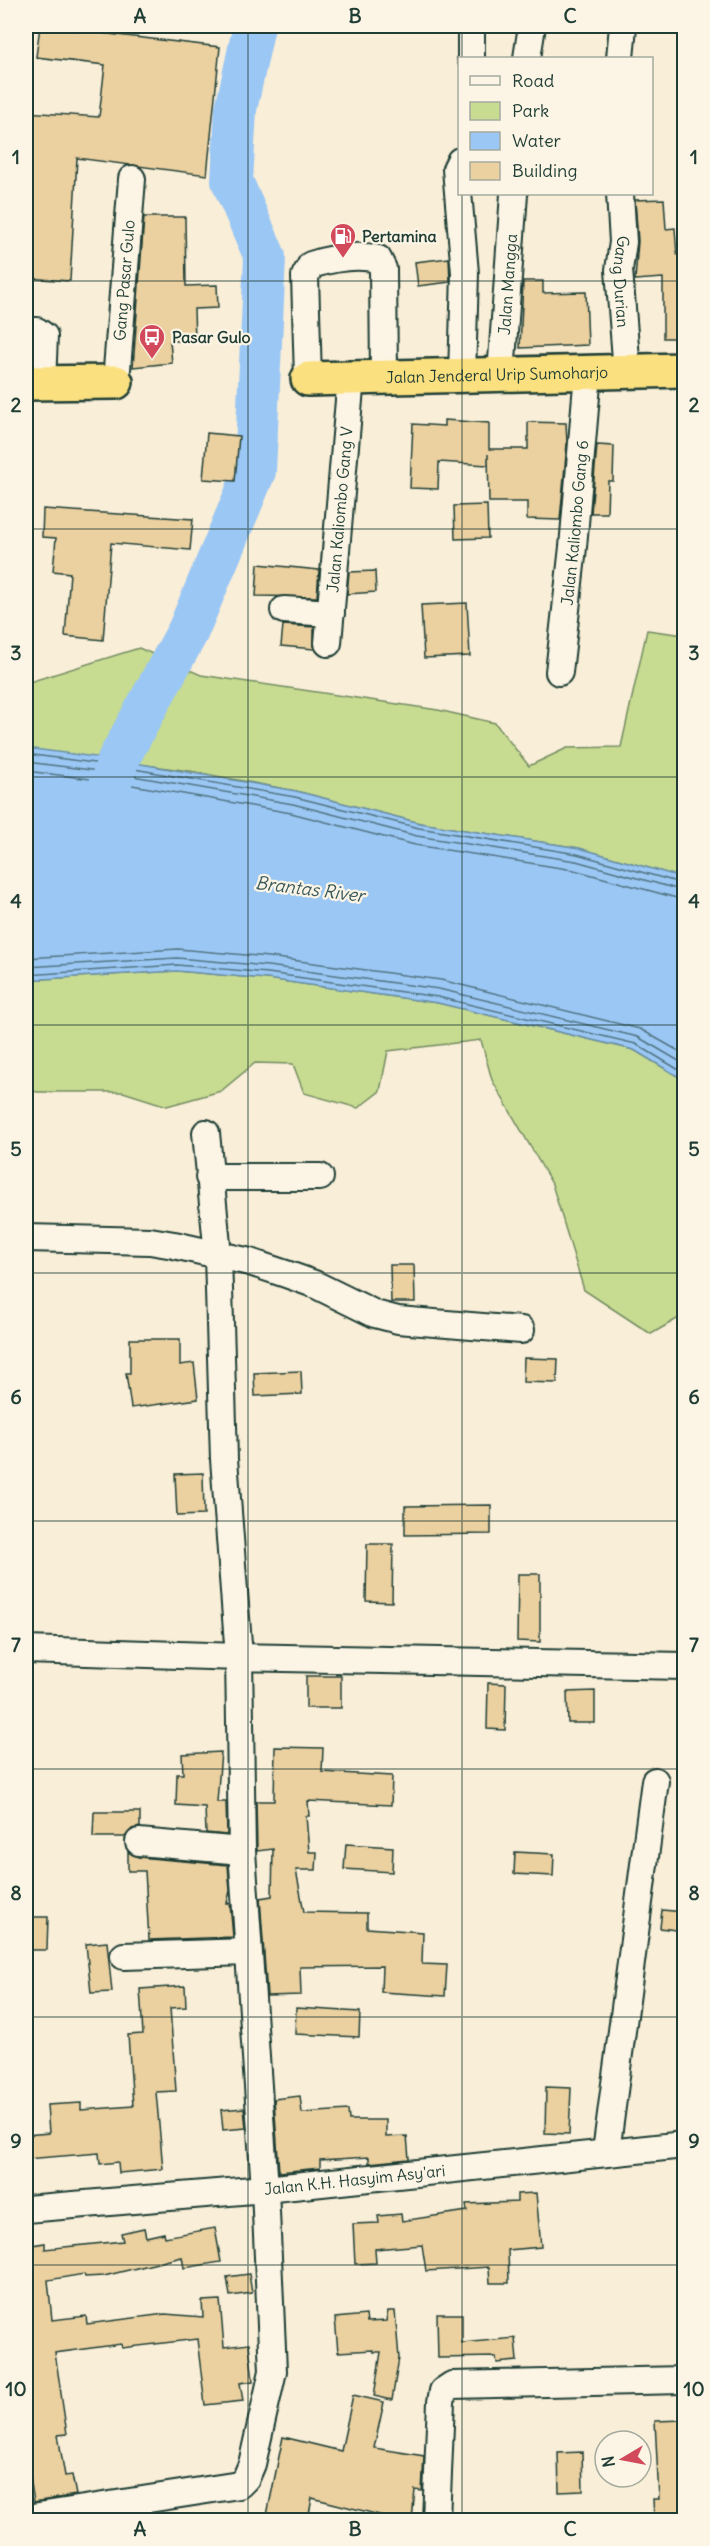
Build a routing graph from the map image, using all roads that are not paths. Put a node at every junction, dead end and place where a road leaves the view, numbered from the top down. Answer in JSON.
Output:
{"nodes":[{"id":1,"x":471,"y":26,"type":"edge"},
{"id":2,"x":532,"y":26,"type":"edge"},
{"id":3,"x":623,"y":26,"type":"edge"},
{"id":4,"x":471,"y":57,"type":"edge"},
{"id":5,"x":527,"y":57,"type":"edge"},
{"id":6,"x":620,"y":57,"type":"edge"},
{"id":7,"x":458,"y":164,"type":"edge"},
{"id":8,"x":132,"y":179,"type":"dead end"},
{"id":9,"x":458,"y":193,"type":"edge"},
{"id":10,"x":458,"y":195,"type":"edge"},
{"id":11,"x":514,"y":195,"type":"edge"},
{"id":12,"x":620,"y":195,"type":"edge"},
{"id":13,"x":26,"y":331,"type":"edge"},
{"id":14,"x":684,"y":370,"type":"edge"},
{"id":15,"x":627,"y":372,"type":"junction"},
{"id":16,"x":588,"y":373,"type":"junction"},
{"id":17,"x":501,"y":374,"type":"junction"},
{"id":18,"x":462,"y":375,"type":"junction"},
{"id":19,"x":384,"y":376,"type":"junction"},
{"id":20,"x":351,"y":377,"type":"junction"},
{"id":21,"x":308,"y":379,"type":"joint"},
{"id":22,"x":116,"y":382,"type":"joint"},
{"id":23,"x":34,"y":383,"type":"edge"},
{"id":24,"x":284,"y":610,"type":"dead end"},
{"id":25,"x":332,"y":613,"type":"junction"},
{"id":26,"x":328,"y":643,"type":"dead end"},
{"id":27,"x":559,"y":672,"type":"dead end"},
{"id":28,"x":206,"y":1133,"type":"dead end"},
{"id":29,"x":209,"y":1177,"type":"junction"},
{"id":30,"x":320,"y":1177,"type":"dead end"},
{"id":31,"x":26,"y":1238,"type":"edge"},
{"id":32,"x":218,"y":1255,"type":"junction"},
{"id":33,"x":521,"y":1330,"type":"dead end"},
{"id":34,"x":26,"y":1650,"type":"edge"},
{"id":35,"x":239,"y":1657,"type":"junction"},
{"id":36,"x":684,"y":1666,"type":"edge"},
{"id":37,"x":656,"y":1781,"type":"dead end"},
{"id":38,"x":139,"y":1842,"type":"dead end"},
{"id":39,"x":242,"y":1851,"type":"junction"},
{"id":40,"x":248,"y":1952,"type":"junction"},
{"id":41,"x":124,"y":1956,"type":"dead end"},
{"id":42,"x":684,"y":2145,"type":"edge"},
{"id":43,"x":606,"y":2152,"type":"junction"},
{"id":44,"x":265,"y":2189,"type":"junction"},
{"id":45,"x":26,"y":2210,"type":"edge"},
{"id":46,"x":684,"y":2380,"type":"edge"},
{"id":47,"x":26,"y":2518,"type":"edge"},
{"id":48,"x":436,"y":2520,"type":"edge"}],
"edges":[{"from":1,"to":4,"type":"street"},
{"from":2,"to":5,"type":"street"},
{"from":3,"to":6,"type":"street"},
{"from":7,"to":9,"type":"street"},
{"from":8,"to":22,"type":"street","name":"Gang Pasar Gulo"},
{"from":10,"to":18,"type":"street"},
{"from":11,"to":17,"type":"street","name":"Jalan Mangga"},
{"from":12,"to":15,"type":"street","name":"Gang Durian"},
{"from":13,"to":23,"type":"street"},
{"from":14,"to":15,"type":"highway","name":"Jalan Jenderal Urip Sumoharjo"},
{"from":15,"to":16,"type":"highway","name":"Jalan Jenderal Urip Sumoharjo"},
{"from":16,"to":17,"type":"highway","name":"Jalan Jenderal Urip Sumoharjo"},
{"from":16,"to":27,"type":"street","name":"Jalan Kaliombo Gang 6"},
{"from":17,"to":18,"type":"highway","name":"Jalan Jenderal Urip Sumoharjo"},
{"from":18,"to":19,"type":"highway","name":"Jalan Jenderal Urip Sumoharjo"},
{"from":19,"to":20,"type":"highway","name":"Jalan Jenderal Urip Sumoharjo"},
{"from":19,"to":21,"type":"street"},
{"from":20,"to":21,"type":"highway","name":"Jalan Jenderal Urip Sumoharjo"},
{"from":20,"to":25,"type":"street","name":"Jalan Kaliombo Gang V"},
{"from":22,"to":23,"type":"highway"},
{"from":24,"to":25,"type":"street"},
{"from":25,"to":26,"type":"street","name":"Jalan Kaliombo Gang V"},
{"from":28,"to":29,"type":"street"},
{"from":29,"to":30,"type":"street"},
{"from":29,"to":32,"type":"street"},
{"from":31,"to":32,"type":"street"},
{"from":32,"to":33,"type":"street"},
{"from":32,"to":35,"type":"street"},
{"from":34,"to":35,"type":"street"},
{"from":35,"to":36,"type":"street"},
{"from":35,"to":39,"type":"street"},
{"from":37,"to":43,"type":"street"},
{"from":38,"to":39,"type":"street"},
{"from":39,"to":40,"type":"street"},
{"from":40,"to":41,"type":"street"},
{"from":40,"to":44,"type":"street"},
{"from":42,"to":43,"type":"street","name":"Jalan K.H. Hasyim Asy'ari"},
{"from":43,"to":44,"type":"street","name":"Jalan K.H. Hasyim Asy'ari"},
{"from":44,"to":45,"type":"street","name":"Jalan K.H. Hasyim Asy'ari"},
{"from":44,"to":47,"type":"street"},
{"from":46,"to":48,"type":"street"}]}
